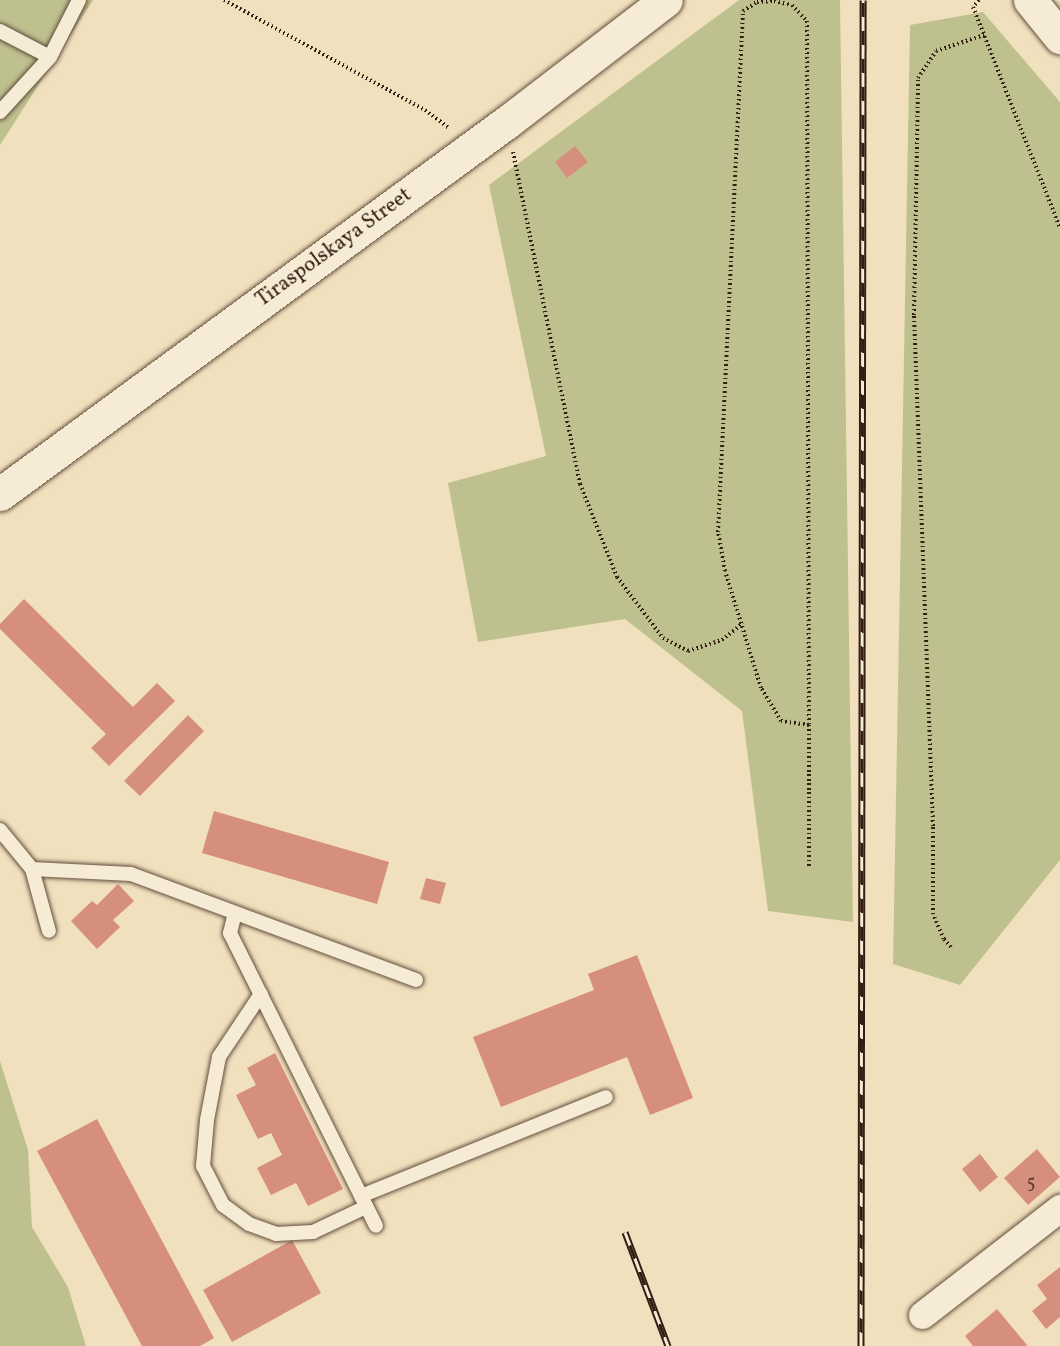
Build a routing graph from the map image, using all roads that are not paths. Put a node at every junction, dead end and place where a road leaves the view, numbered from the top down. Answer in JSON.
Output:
{"nodes":[{"id":1,"x":79,"y":0,"type":"edge"},
{"id":2,"x":666,"y":0,"type":"edge"},
{"id":3,"x":1030,"y":0,"type":"edge"},
{"id":4,"x":0,"y":31,"type":"edge"},
{"id":5,"x":1060,"y":37,"type":"edge"},
{"id":6,"x":50,"y":57,"type":"junction"},
{"id":7,"x":0,"y":112,"type":"edge"},
{"id":8,"x":0,"y":494,"type":"edge"},
{"id":9,"x":0,"y":830,"type":"edge"},
{"id":10,"x":32,"y":869,"type":"junction"},
{"id":11,"x":235,"y":913,"type":"junction"},
{"id":12,"x":49,"y":931,"type":"dead end"},
{"id":13,"x":416,"y":980,"type":"dead end"},
{"id":14,"x":261,"y":994,"type":"junction"},
{"id":15,"x":606,"y":1097,"type":"dead end"},
{"id":16,"x":364,"y":1201,"type":"junction"},
{"id":17,"x":1060,"y":1208,"type":"edge"},
{"id":18,"x":376,"y":1226,"type":"dead end"},
{"id":19,"x":922,"y":1314,"type":"dead end"}],
"edges":[{"from":1,"to":6,"type":"lane"},
{"from":2,"to":8,"type":"street","name":"Tiraspolskaya Street"},
{"from":3,"to":5,"type":"street"},
{"from":4,"to":6,"type":"lane"},
{"from":6,"to":7,"type":"lane"},
{"from":9,"to":10,"type":"lane"},
{"from":10,"to":11,"type":"lane"},
{"from":10,"to":12,"type":"lane"},
{"from":11,"to":13,"type":"lane"},
{"from":11,"to":14,"type":"lane"},
{"from":14,"to":16,"type":"lane"},
{"from":14,"to":16,"type":"lane"},
{"from":15,"to":16,"type":"lane"},
{"from":16,"to":18,"type":"lane"},
{"from":17,"to":19,"type":"street"}]}
